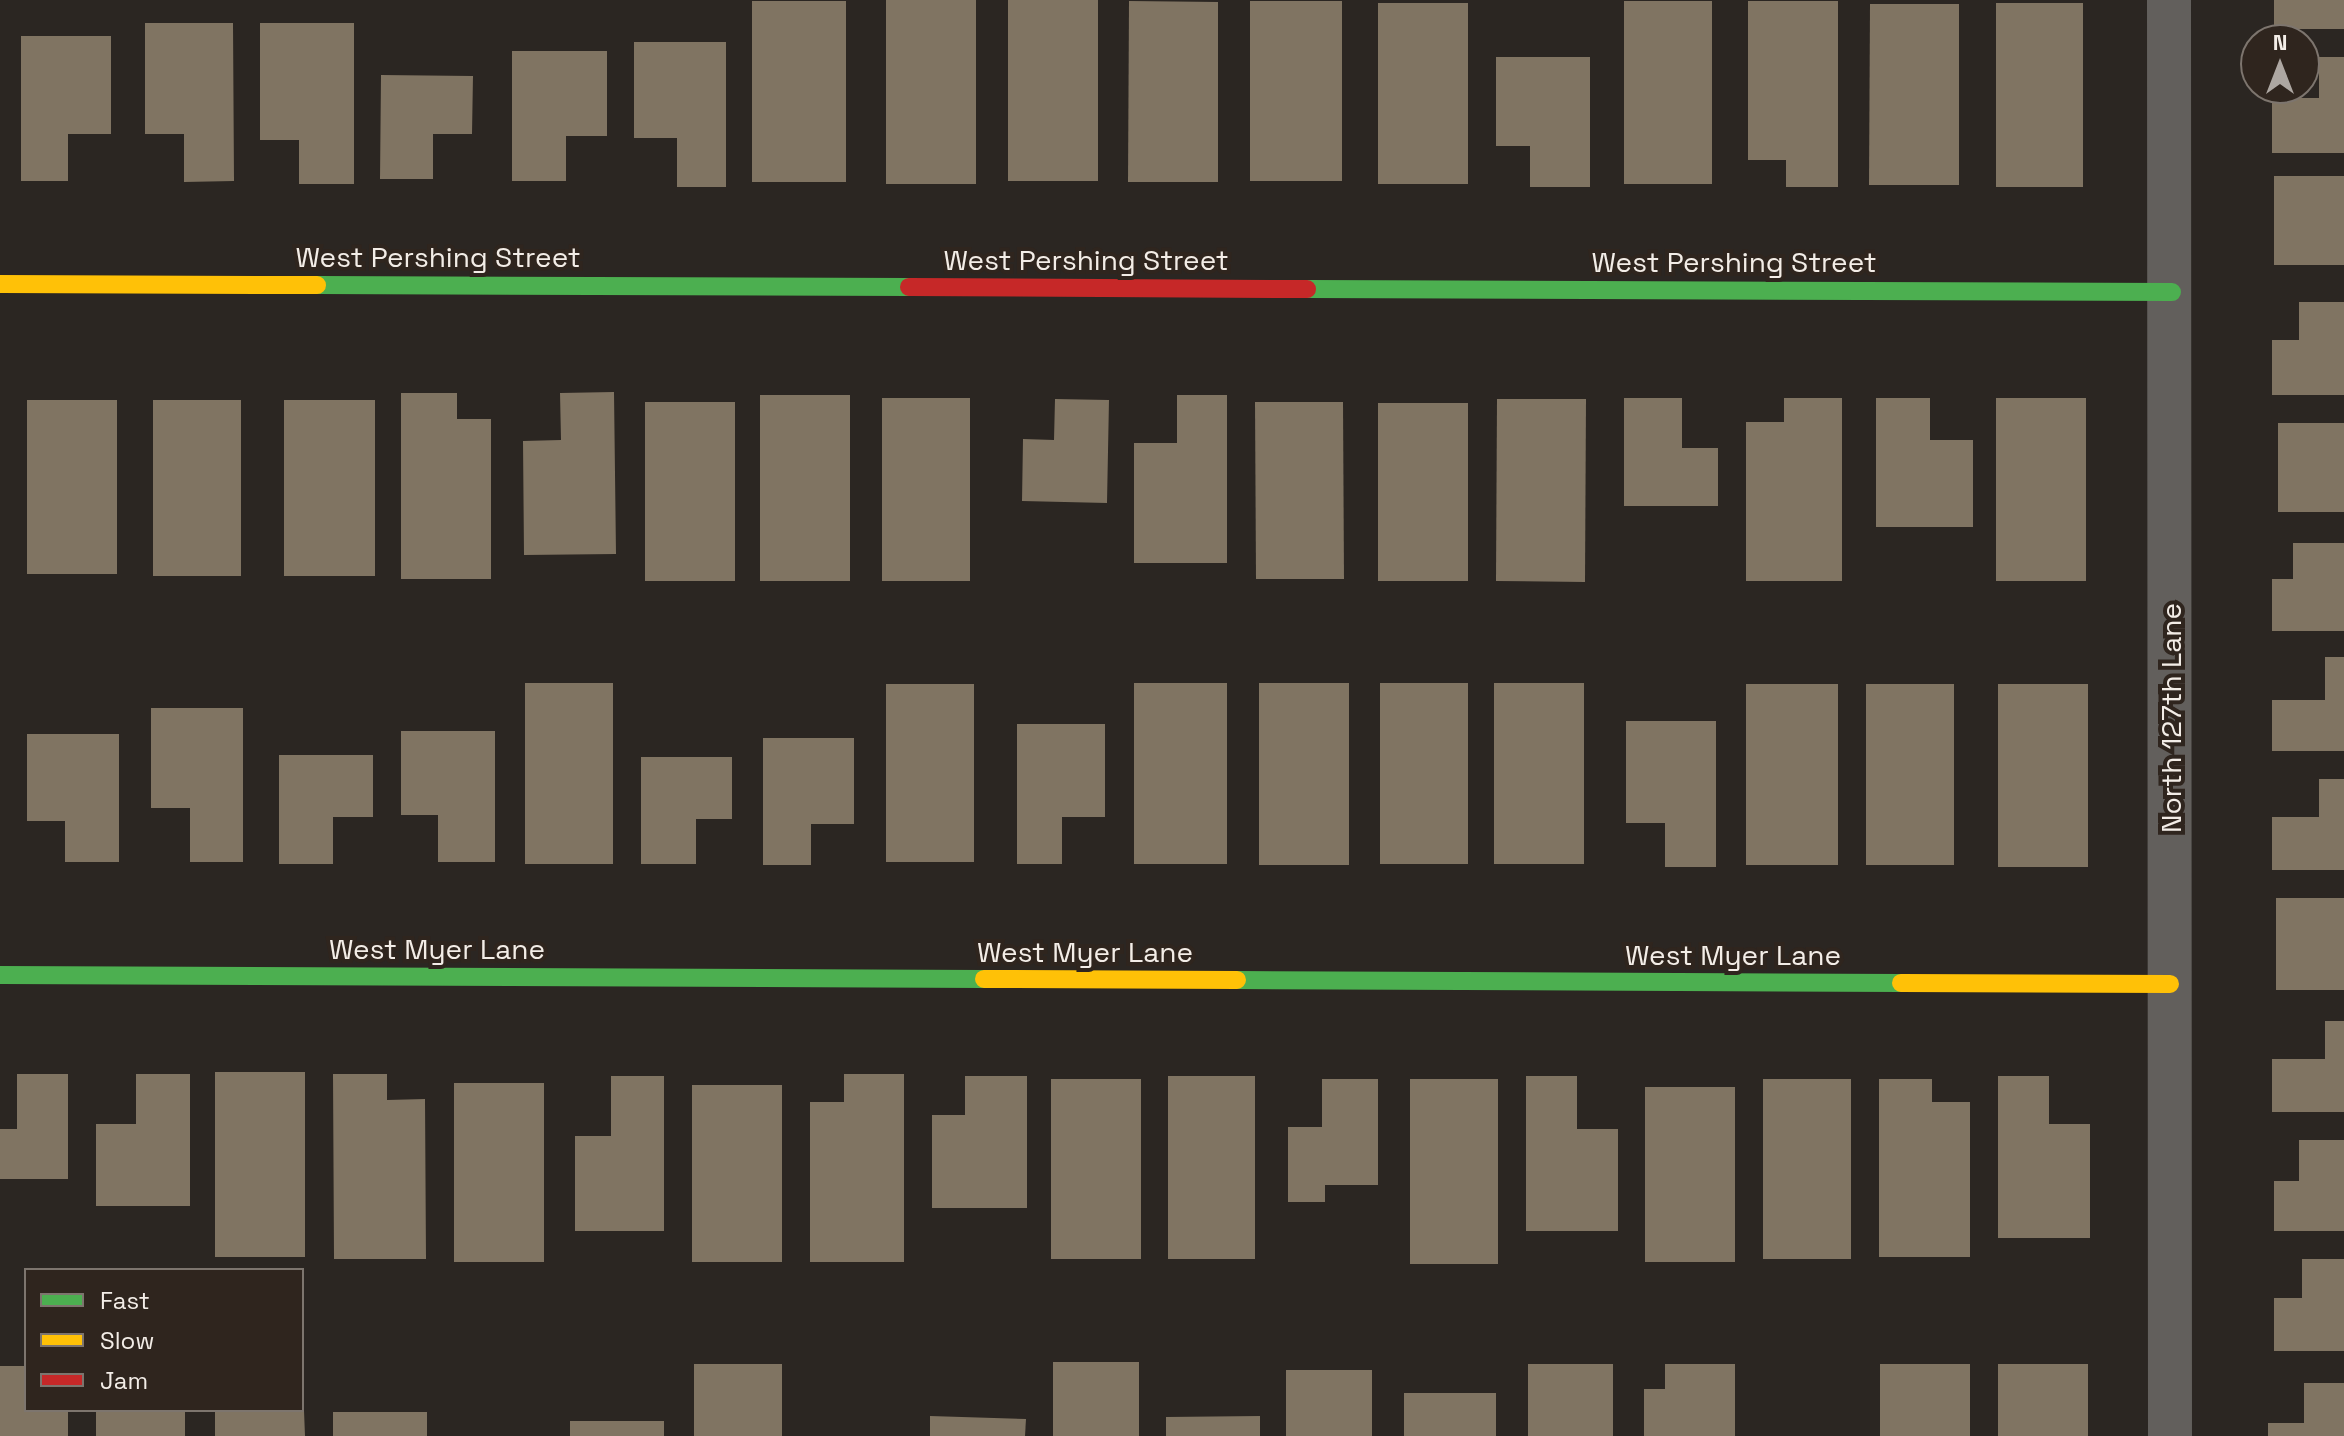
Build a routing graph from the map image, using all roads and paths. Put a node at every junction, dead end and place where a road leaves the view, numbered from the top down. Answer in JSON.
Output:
{"nodes":[{"id":1,"x":2169,"y":0,"type":"edge"},
{"id":2,"x":0,"y":284,"type":"edge"},
{"id":3,"x":2172,"y":292,"type":"junction"},
{"id":4,"x":0,"y":975,"type":"edge"},
{"id":5,"x":2170,"y":984,"type":"junction"},
{"id":6,"x":2170,"y":1436,"type":"edge"}],
"edges":[{"from":1,"to":3,"type":"street","name":"North 127th Lane"},
{"from":2,"to":3,"type":"street","name":"West Pershing Street"},
{"from":3,"to":5,"type":"street","name":"North 127th Lane"},
{"from":4,"to":5,"type":"street","name":"West Myer Lane"},
{"from":5,"to":6,"type":"street","name":"North 127th Lane"}]}
